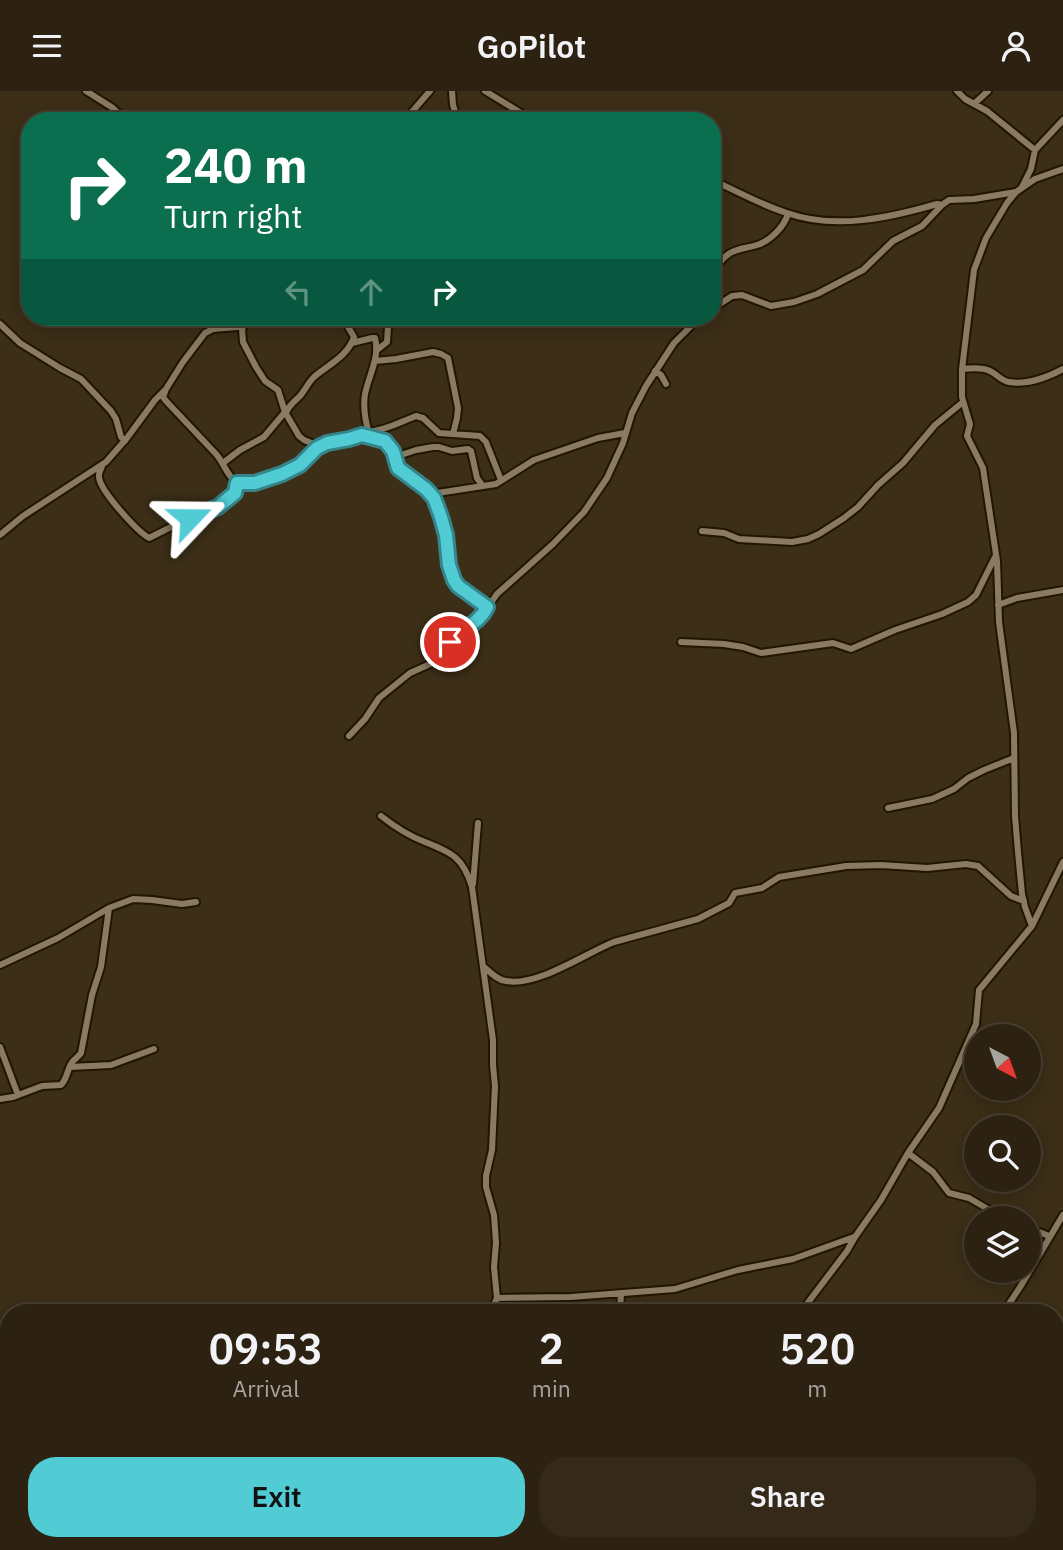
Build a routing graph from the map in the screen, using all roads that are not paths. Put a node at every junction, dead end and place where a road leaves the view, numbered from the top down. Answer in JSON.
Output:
{"nodes":[{"id":1,"x":86,"y":91,"type":"edge"},
{"id":2,"x":430,"y":91,"type":"edge"},
{"id":3,"x":452,"y":91,"type":"edge"},
{"id":4,"x":485,"y":91,"type":"edge"},
{"id":5,"x":957,"y":91,"type":"edge"},
{"id":6,"x":988,"y":91,"type":"edge"},
{"id":7,"x":975,"y":103,"type":"junction"},
{"id":8,"x":117,"y":112,"type":"edge"},
{"id":9,"x":412,"y":112,"type":"edge"},
{"id":10,"x":455,"y":112,"type":"edge"},
{"id":11,"x":519,"y":112,"type":"edge"},
{"id":12,"x":1063,"y":120,"type":"edge"},
{"id":13,"x":1035,"y":149,"type":"junction"},
{"id":14,"x":1063,"y":169,"type":"edge"},
{"id":15,"x":721,"y":184,"type":"edge"},
{"id":16,"x":1019,"y":190,"type":"junction"},
{"id":17,"x":942,"y":205,"type":"junction"},
{"id":18,"x":788,"y":214,"type":"junction"},
{"id":19,"x":721,"y":261,"type":"edge"},
{"id":20,"x":721,"y":303,"type":"edge"},
{"id":21,"x":0,"y":324,"type":"edge"},
{"id":22,"x":238,"y":326,"type":"edge"},
{"id":23,"x":245,"y":326,"type":"edge"},
{"id":24,"x":348,"y":326,"type":"edge"},
{"id":25,"x":389,"y":326,"type":"edge"},
{"id":26,"x":690,"y":327,"type":"edge"},
{"id":27,"x":352,"y":343,"type":"junction"},
{"id":28,"x":377,"y":350,"type":"junction"},
{"id":29,"x":375,"y":361,"type":"junction"},
{"id":30,"x":962,"y":369,"type":"junction"},
{"id":31,"x":1063,"y":369,"type":"edge"},
{"id":32,"x":655,"y":371,"type":"junction"},
{"id":33,"x":666,"y":384,"type":"dead end"},
{"id":34,"x":166,"y":389,"type":"junction"},
{"id":35,"x":963,"y":402,"type":"junction"},
{"id":36,"x":285,"y":413,"type":"junction"},
{"id":37,"x":625,"y":433,"type":"junction"},
{"id":38,"x":369,"y":434,"type":"junction"},
{"id":39,"x":453,"y":434,"type":"junction"},
{"id":40,"x":125,"y":441,"type":"junction"},
{"id":41,"x":320,"y":446,"type":"junction"},
{"id":42,"x":395,"y":457,"type":"junction"},
{"id":43,"x":223,"y":463,"type":"junction"},
{"id":44,"x":102,"y":466,"type":"junction"},
{"id":45,"x":501,"y":480,"type":"junction"},
{"id":46,"x":237,"y":483,"type":"junction"},
{"id":47,"x":482,"y":485,"type":"junction"},
{"id":48,"x":431,"y":494,"type":"junction"},
{"id":49,"x":702,"y":531,"type":"dead end"},
{"id":50,"x":0,"y":535,"type":"edge"},
{"id":51,"x":996,"y":555,"type":"junction"},
{"id":52,"x":1063,"y":590,"type":"edge"},
{"id":53,"x":998,"y":605,"type":"junction"},
{"id":54,"x":487,"y":607,"type":"junction"},
{"id":55,"x":681,"y":642,"type":"dead end"},
{"id":56,"x":349,"y":736,"type":"dead end"},
{"id":57,"x":1014,"y":758,"type":"junction"},
{"id":58,"x":887,"y":808,"type":"dead end"},
{"id":59,"x":381,"y":816,"type":"dead end"},
{"id":60,"x":478,"y":823,"type":"dead end"},
{"id":61,"x":1062,"y":868,"type":"edge"},
{"id":62,"x":472,"y":887,"type":"junction"},
{"id":63,"x":1024,"y":901,"type":"junction"},
{"id":64,"x":196,"y":902,"type":"dead end"},
{"id":65,"x":109,"y":908,"type":"junction"},
{"id":66,"x":1032,"y":926,"type":"junction"},
{"id":67,"x":0,"y":965,"type":"edge"},
{"id":68,"x":484,"y":966,"type":"junction"},
{"id":69,"x":0,"y":1047,"type":"edge"},
{"id":70,"x":154,"y":1049,"type":"dead end"},
{"id":71,"x":70,"y":1067,"type":"junction"},
{"id":72,"x":18,"y":1095,"type":"junction"},
{"id":73,"x":0,"y":1099,"type":"edge"},
{"id":74,"x":908,"y":1153,"type":"junction"},
{"id":75,"x":983,"y":1206,"type":"edge"},
{"id":76,"x":1063,"y":1215,"type":"edge"},
{"id":77,"x":1041,"y":1233,"type":"edge"},
{"id":78,"x":1049,"y":1236,"type":"junction"},
{"id":79,"x":855,"y":1237,"type":"junction"},
{"id":80,"x":621,"y":1293,"type":"junction"},
{"id":81,"x":497,"y":1298,"type":"junction"},
{"id":82,"x":494,"y":1304,"type":"edge"},
{"id":83,"x":620,"y":1304,"type":"edge"},
{"id":84,"x":807,"y":1304,"type":"edge"},
{"id":85,"x":1009,"y":1304,"type":"edge"}],
"edges":[{"from":1,"to":8,"type":"street"},
{"from":2,"to":9,"type":"street"},
{"from":3,"to":10,"type":"street"},
{"from":4,"to":11,"type":"street"},
{"from":5,"to":7,"type":"street"},
{"from":6,"to":7,"type":"street"},
{"from":7,"to":13,"type":"street"},
{"from":12,"to":13,"type":"street"},
{"from":13,"to":16,"type":"street"},
{"from":14,"to":16,"type":"street"},
{"from":15,"to":18,"type":"street"},
{"from":16,"to":17,"type":"street"},
{"from":16,"to":30,"type":"street"},
{"from":17,"to":18,"type":"street"},
{"from":17,"to":20,"type":"street"},
{"from":18,"to":19,"type":"street"},
{"from":21,"to":40,"type":"street"},
{"from":22,"to":34,"type":"street"},
{"from":23,"to":36,"type":"street"},
{"from":24,"to":27,"type":"street"},
{"from":25,"to":28,"type":"street"},
{"from":26,"to":32,"type":"street"},
{"from":27,"to":28,"type":"street"},
{"from":27,"to":36,"type":"street"},
{"from":28,"to":29,"type":"street"},
{"from":29,"to":38,"type":"street"},
{"from":29,"to":39,"type":"street"},
{"from":30,"to":31,"type":"street"},
{"from":30,"to":35,"type":"street"},
{"from":32,"to":33,"type":"street"},
{"from":32,"to":37,"type":"street"},
{"from":34,"to":40,"type":"street"},
{"from":34,"to":43,"type":"street"},
{"from":35,"to":49,"type":"street"},
{"from":35,"to":51,"type":"street"},
{"from":36,"to":41,"type":"street"},
{"from":36,"to":43,"type":"street"},
{"from":37,"to":45,"type":"street"},
{"from":37,"to":54,"type":"street"},
{"from":38,"to":39,"type":"street"},
{"from":38,"to":41,"type":"street"},
{"from":38,"to":42,"type":"street"},
{"from":39,"to":45,"type":"street"},
{"from":40,"to":44,"type":"street"},
{"from":41,"to":46,"type":"street"},
{"from":42,"to":47,"type":"street"},
{"from":42,"to":48,"type":"street"},
{"from":43,"to":46,"type":"street"},
{"from":44,"to":46,"type":"street"},
{"from":44,"to":50,"type":"street"},
{"from":45,"to":47,"type":"street"},
{"from":47,"to":48,"type":"street"},
{"from":48,"to":54,"type":"street"},
{"from":51,"to":53,"type":"street"},
{"from":51,"to":55,"type":"street"},
{"from":52,"to":53,"type":"street"},
{"from":53,"to":57,"type":"street"},
{"from":54,"to":56,"type":"street"},
{"from":57,"to":58,"type":"street"},
{"from":57,"to":63,"type":"street"},
{"from":59,"to":62,"type":"street"},
{"from":60,"to":62,"type":"street"},
{"from":61,"to":66,"type":"street"},
{"from":62,"to":68,"type":"street"},
{"from":63,"to":66,"type":"street"},
{"from":63,"to":68,"type":"street"},
{"from":64,"to":65,"type":"street"},
{"from":65,"to":67,"type":"street"},
{"from":65,"to":71,"type":"street"},
{"from":66,"to":74,"type":"street"},
{"from":68,"to":81,"type":"street"},
{"from":69,"to":72,"type":"street"},
{"from":70,"to":71,"type":"street"},
{"from":71,"to":72,"type":"street"},
{"from":72,"to":73,"type":"street"},
{"from":74,"to":75,"type":"street"},
{"from":74,"to":79,"type":"street"},
{"from":76,"to":78,"type":"street"},
{"from":77,"to":78,"type":"street"},
{"from":78,"to":85,"type":"street"},
{"from":79,"to":80,"type":"street"},
{"from":79,"to":84,"type":"street"},
{"from":80,"to":81,"type":"street"},
{"from":80,"to":83,"type":"street"},
{"from":81,"to":82,"type":"street"}]}
